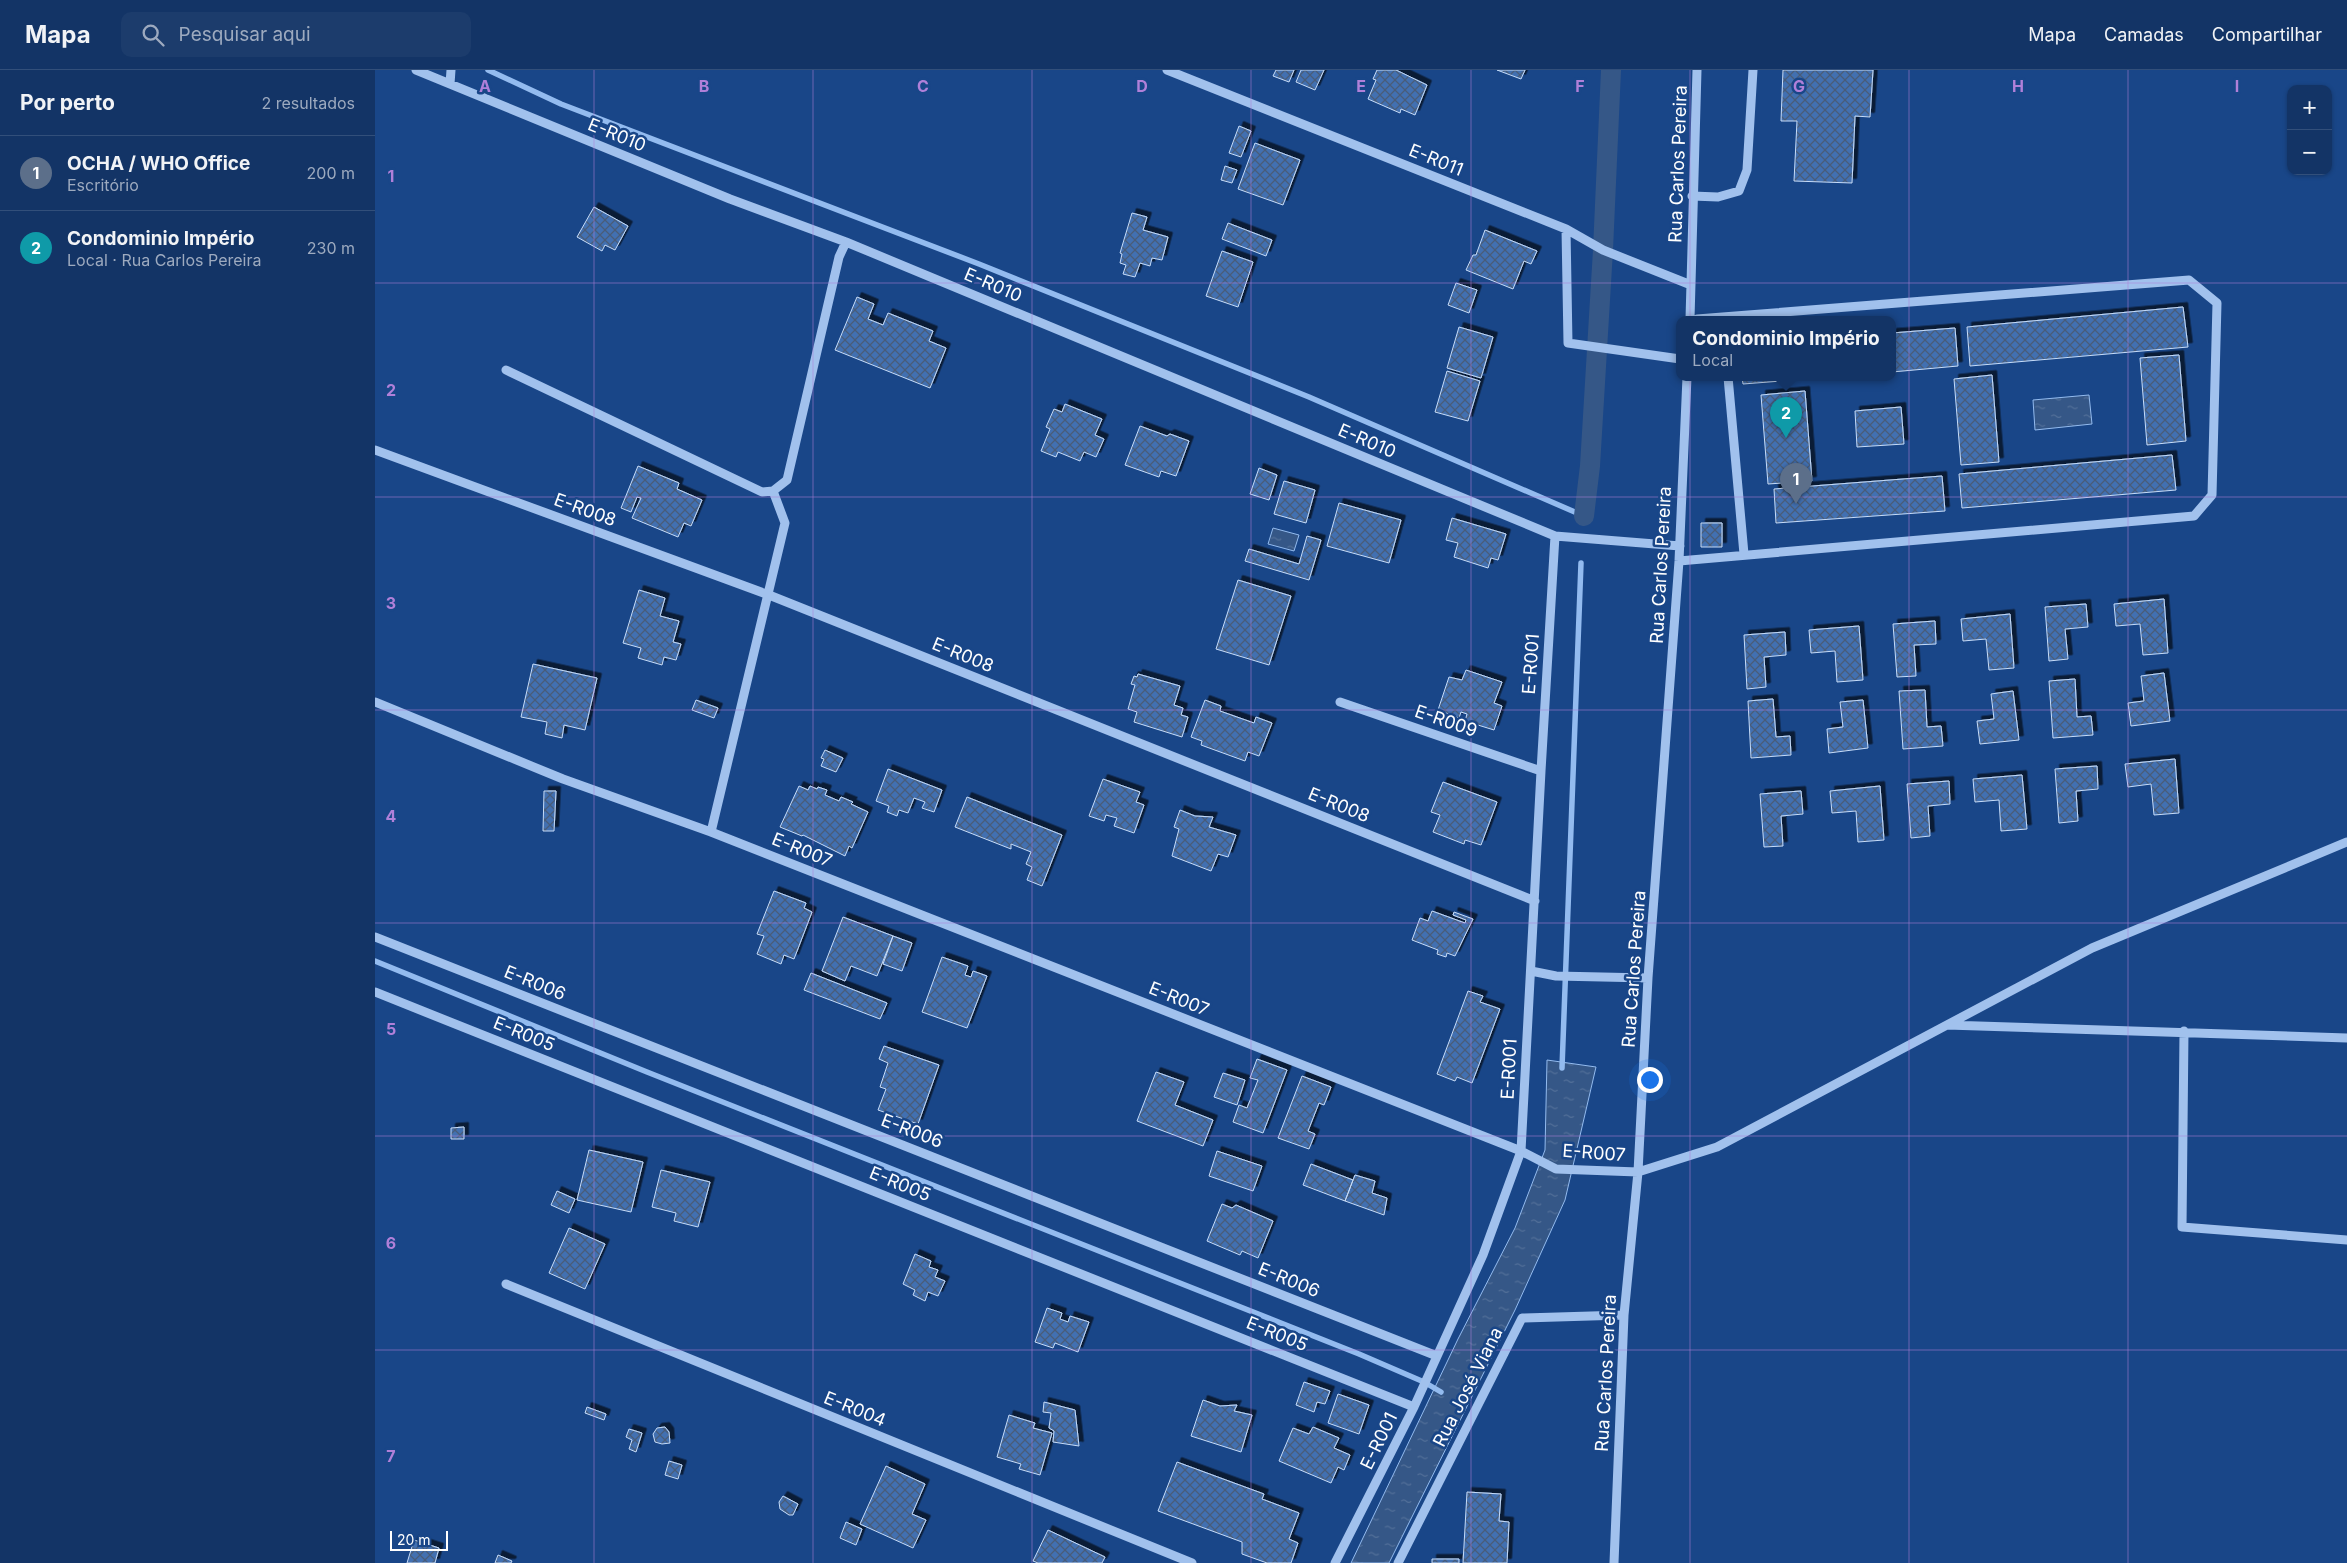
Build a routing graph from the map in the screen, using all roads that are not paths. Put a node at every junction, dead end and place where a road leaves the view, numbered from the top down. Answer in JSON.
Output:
{"nodes":[{"id":1,"x":416,"y":70,"type":"edge"},
{"id":2,"x":451,"y":70,"type":"edge"},
{"id":3,"x":1167,"y":70,"type":"edge"},
{"id":4,"x":1697,"y":70,"type":"edge"},
{"id":5,"x":1753,"y":70,"type":"edge"},
{"id":6,"x":450,"y":84,"type":"junction"},
{"id":7,"x":1692,"y":196,"type":"junction"},
{"id":8,"x":1566,"y":229,"type":"junction"},
{"id":9,"x":846,"y":242,"type":"junction"},
{"id":10,"x":1691,"y":285,"type":"junction"},
{"id":11,"x":1690,"y":316,"type":"edge"},
{"id":12,"x":1747,"y":316,"type":"edge"},
{"id":13,"x":1676,"y":358,"type":"edge"},
{"id":14,"x":506,"y":370,"type":"dead end"},
{"id":15,"x":1687,"y":381,"type":"edge"},
{"id":16,"x":1727,"y":381,"type":"edge"},
{"id":17,"x":375,"y":450,"type":"edge"},
{"id":18,"x":773,"y":491,"type":"junction"},
{"id":19,"x":1555,"y":536,"type":"junction"},
{"id":20,"x":1680,"y":546,"type":"junction"},
{"id":21,"x":1744,"y":554,"type":"junction"},
{"id":22,"x":1679,"y":561,"type":"junction"},
{"id":23,"x":769,"y":595,"type":"junction"},
{"id":24,"x":375,"y":702,"type":"edge"},
{"id":25,"x":1340,"y":702,"type":"dead end"},
{"id":26,"x":1541,"y":770,"type":"junction"},
{"id":27,"x":711,"y":832,"type":"junction"},
{"id":28,"x":2347,"y":842,"type":"edge"},
{"id":29,"x":1535,"y":901,"type":"junction"},
{"id":30,"x":375,"y":937,"type":"edge"},
{"id":31,"x":1531,"y":971,"type":"junction"},
{"id":32,"x":1648,"y":978,"type":"junction"},
{"id":33,"x":375,"y":992,"type":"edge"},
{"id":34,"x":1946,"y":1025,"type":"junction"},
{"id":35,"x":2184,"y":1031,"type":"junction"},
{"id":36,"x":2347,"y":1038,"type":"edge"},
{"id":37,"x":1521,"y":1151,"type":"junction"},
{"id":38,"x":1638,"y":1172,"type":"junction"},
{"id":39,"x":2347,"y":1240,"type":"edge"},
{"id":40,"x":506,"y":1284,"type":"dead end"},
{"id":41,"x":1624,"y":1314,"type":"junction"},
{"id":42,"x":1437,"y":1356,"type":"junction"},
{"id":43,"x":1414,"y":1407,"type":"junction"},
{"id":44,"x":1192,"y":1563,"type":"edge"},
{"id":45,"x":1335,"y":1563,"type":"edge"},
{"id":46,"x":1399,"y":1563,"type":"edge"},
{"id":47,"x":1614,"y":1563,"type":"edge"}],
"edges":[{"from":1,"to":6,"type":"street","name":"E-R010"},
{"from":2,"to":6,"type":"street"},
{"from":3,"to":8,"type":"street","name":"E-R011"},
{"from":4,"to":7,"type":"street","name":"Rua Carlos Pereira"},
{"from":5,"to":7,"type":"street"},
{"from":6,"to":9,"type":"street","name":"E-R010"},
{"from":7,"to":10,"type":"street","name":"Rua Carlos Pereira"},
{"from":8,"to":10,"type":"street","name":"E-R011"},
{"from":8,"to":13,"type":"street"},
{"from":9,"to":18,"type":"street"},
{"from":9,"to":19,"type":"street","name":"E-R010"},
{"from":10,"to":11,"type":"street","name":"Rua Carlos Pereira"},
{"from":12,"to":21,"type":"street"},
{"from":14,"to":18,"type":"street"},
{"from":15,"to":20,"type":"street","name":"Rua Carlos Pereira"},
{"from":16,"to":21,"type":"street"},
{"from":17,"to":23,"type":"street","name":"E-R008"},
{"from":18,"to":23,"type":"street"},
{"from":19,"to":20,"type":"street","name":"E-R010"},
{"from":19,"to":26,"type":"street","name":"E-R001"},
{"from":20,"to":22,"type":"street","name":"Rua Carlos Pereira"},
{"from":21,"to":22,"type":"street"},
{"from":22,"to":32,"type":"street","name":"Rua Carlos Pereira"},
{"from":23,"to":27,"type":"street"},
{"from":23,"to":29,"type":"street","name":"E-R008"},
{"from":24,"to":27,"type":"street","name":"E-R007"},
{"from":25,"to":26,"type":"street","name":"E-R009"},
{"from":26,"to":29,"type":"street","name":"E-R001"},
{"from":27,"to":37,"type":"street","name":"E-R007"},
{"from":28,"to":34,"type":"street","name":"E-R007"},
{"from":29,"to":31,"type":"street","name":"E-R001"},
{"from":30,"to":42,"type":"street","name":"E-R006"},
{"from":31,"to":32,"type":"street"},
{"from":31,"to":37,"type":"street","name":"E-R001"},
{"from":32,"to":38,"type":"street","name":"Rua Carlos Pereira"},
{"from":33,"to":43,"type":"street","name":"E-R005"},
{"from":34,"to":35,"type":"street"},
{"from":34,"to":38,"type":"street","name":"E-R007"},
{"from":35,"to":36,"type":"street"},
{"from":35,"to":39,"type":"street"},
{"from":37,"to":38,"type":"street","name":"E-R007"},
{"from":37,"to":42,"type":"street","name":"E-R001"},
{"from":38,"to":41,"type":"street","name":"Rua Carlos Pereira"},
{"from":40,"to":44,"type":"street","name":"E-R004"},
{"from":41,"to":46,"type":"street","name":"Rua José Viana"},
{"from":41,"to":47,"type":"street","name":"Rua Carlos Pereira"},
{"from":42,"to":43,"type":"street","name":"E-R001"},
{"from":43,"to":45,"type":"street","name":"E-R001"}]}
